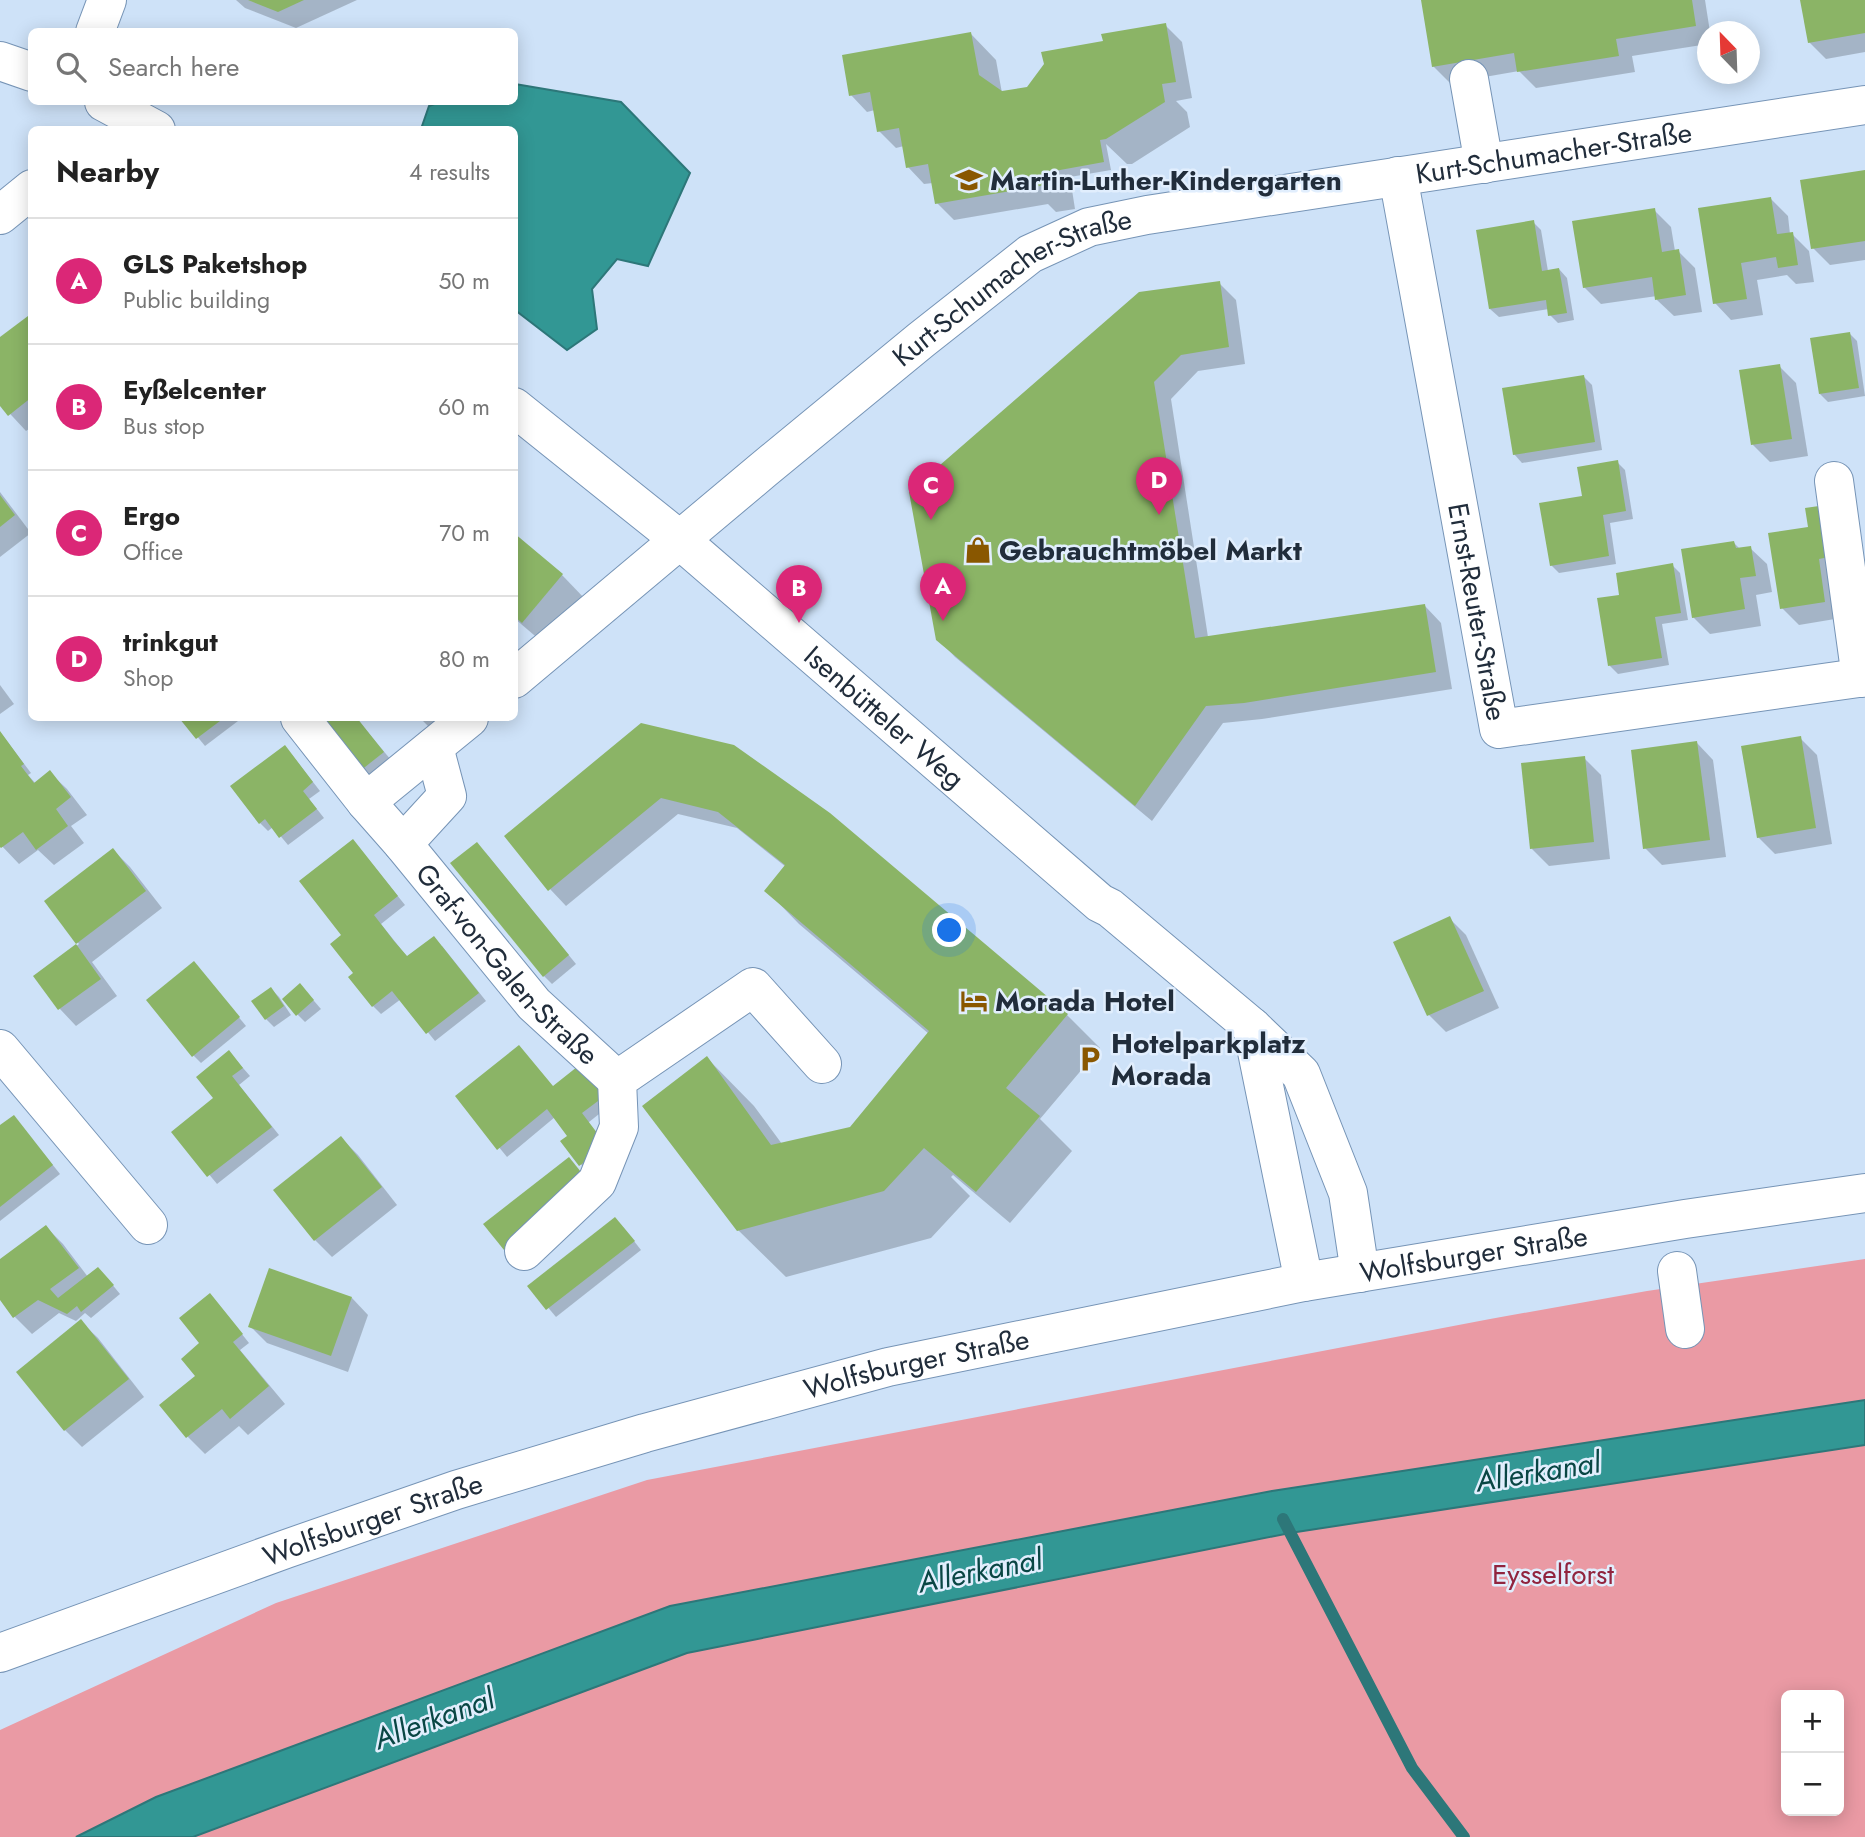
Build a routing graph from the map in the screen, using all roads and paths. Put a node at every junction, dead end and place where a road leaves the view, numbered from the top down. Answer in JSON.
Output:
{"nodes":[{"id":1,"x":107,"y":0,"type":"edge"},
{"id":2,"x":96,"y":28,"type":"edge"},
{"id":3,"x":0,"y":61,"type":"edge"},
{"id":4,"x":28,"y":71,"type":"edge"},
{"id":5,"x":1469,"y":79,"type":"dead end"},
{"id":6,"x":1865,"y":105,"type":"edge"},
{"id":7,"x":104,"y":112,"type":"edge"},
{"id":8,"x":144,"y":126,"type":"edge"},
{"id":9,"x":1484,"y":164,"type":"junction"},
{"id":10,"x":1398,"y":176,"type":"junction"},
{"id":11,"x":28,"y":192,"type":"edge"},
{"id":12,"x":0,"y":215,"type":"edge"},
{"id":13,"x":518,"y":410,"type":"edge"},
{"id":14,"x":1834,"y":481,"type":"dead end"},
{"id":15,"x":680,"y":540,"type":"junction"},
{"id":16,"x":518,"y":676,"type":"edge"},
{"id":17,"x":1863,"y":678,"type":"edge"},
{"id":18,"x":302,"y":721,"type":"edge"},
{"id":19,"x":465,"y":721,"type":"edge"},
{"id":20,"x":434,"y":747,"type":"junction"},
{"id":21,"x":366,"y":802,"type":"junction"},
{"id":22,"x":403,"y":844,"type":"junction"},
{"id":23,"x":1252,"y":1027,"type":"junction"},
{"id":24,"x":0,"y":1049,"type":"edge"},
{"id":25,"x":822,"y":1064,"type":"dead end"},
{"id":26,"x":617,"y":1080,"type":"junction"},
{"id":27,"x":1865,"y":1193,"type":"edge"},
{"id":28,"x":148,"y":1226,"type":"dead end"},
{"id":29,"x":524,"y":1251,"type":"dead end"},
{"id":30,"x":1678,"y":1271,"type":"dead end"},
{"id":31,"x":1360,"y":1273,"type":"junction"},
{"id":32,"x":1304,"y":1282,"type":"junction"},
{"id":33,"x":1685,"y":1329,"type":"dead end"},
{"id":34,"x":0,"y":1653,"type":"edge"}],
"edges":[{"from":1,"to":2,"type":"street"},
{"from":3,"to":4,"type":"street"},
{"from":5,"to":9,"type":"street"},
{"from":6,"to":9,"type":"street","name":"Kurt-Schumacher-Straße"},
{"from":7,"to":8,"type":"street"},
{"from":9,"to":10,"type":"street","name":"Kurt-Schumacher-Straße"},
{"from":10,"to":15,"type":"street","name":"Kurt-Schumacher-Straße"},
{"from":10,"to":17,"type":"street","name":"Ernst-Reuter-Straße"},
{"from":11,"to":12,"type":"street"},
{"from":13,"to":15,"type":"street","name":"Isenbütteler Weg"},
{"from":14,"to":17,"type":"street","name":"Ernst-Reuter-Straße"},
{"from":15,"to":16,"type":"street"},
{"from":15,"to":23,"type":"street","name":"Isenbütteler Weg"},
{"from":18,"to":21,"type":"street","name":"Graf-von-Galen-Straße"},
{"from":19,"to":20,"type":"street"},
{"from":20,"to":21,"type":"street"},
{"from":20,"to":22,"type":"street","name":"Graf-von-Galen-Straße"},
{"from":21,"to":22,"type":"street","name":"Graf-von-Galen-Straße"},
{"from":22,"to":26,"type":"street","name":"Graf-von-Galen-Straße"},
{"from":23,"to":31,"type":"street","name":"Isenbütteler Weg"},
{"from":23,"to":32,"type":"street"},
{"from":24,"to":28,"type":"street"},
{"from":25,"to":26,"type":"street"},
{"from":26,"to":29,"type":"street"},
{"from":27,"to":31,"type":"street","name":"Wolfsburger Straße"},
{"from":30,"to":33,"type":"street"},
{"from":31,"to":32,"type":"street","name":"Wolfsburger Straße"},
{"from":32,"to":34,"type":"street","name":"Wolfsburger Straße"}]}
